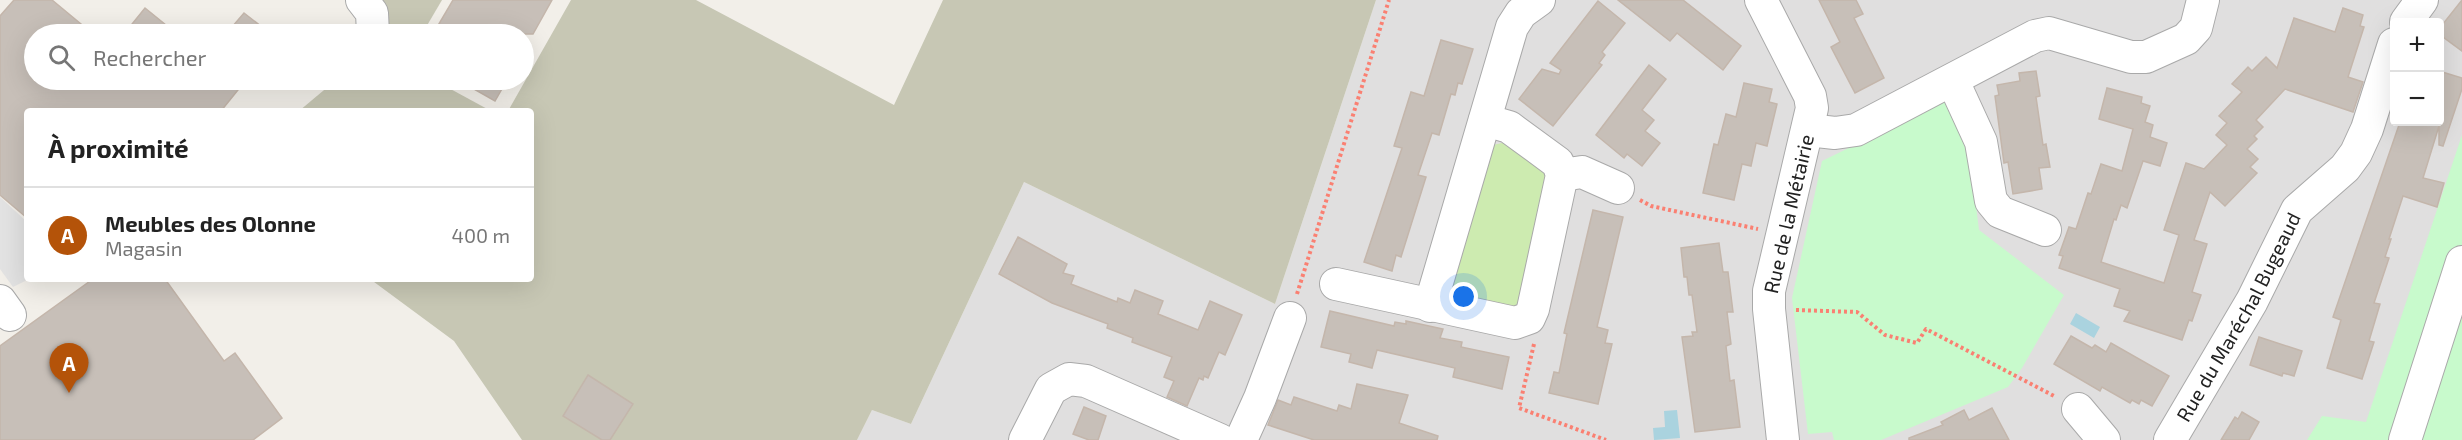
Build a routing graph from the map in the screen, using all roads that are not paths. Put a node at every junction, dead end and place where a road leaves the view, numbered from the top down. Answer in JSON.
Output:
{"nodes":[{"id":1,"x":362,"y":0,"type":"edge"},
{"id":2,"x":1539,"y":0,"type":"edge"},
{"id":3,"x":1761,"y":0,"type":"edge"},
{"id":4,"x":2204,"y":0,"type":"edge"},
{"id":5,"x":373,"y":24,"type":"edge"},
{"id":6,"x":2390,"y":57,"type":"edge"},
{"id":7,"x":1953,"y":81,"type":"junction"},
{"id":8,"x":1485,"y":120,"type":"junction"},
{"id":9,"x":1808,"y":130,"type":"junction"},
{"id":10,"x":1562,"y":175,"type":"junction"},
{"id":11,"x":1618,"y":188,"type":"road end"},
{"id":12,"x":2045,"y":230,"type":"dead end"},
{"id":13,"x":2462,"y":262,"type":"edge"},
{"id":14,"x":1336,"y":284,"type":"dead end"},
{"id":15,"x":1430,"y":306,"type":"junction"},
{"id":16,"x":2455,"y":310,"type":"edge"},
{"id":17,"x":1290,"y":318,"type":"road end"},
{"id":18,"x":2078,"y":409,"type":"road end"},
{"id":19,"x":2415,"y":436,"type":"edge"},
{"id":20,"x":1025,"y":440,"type":"edge"},
{"id":21,"x":1220,"y":440,"type":"edge"},
{"id":22,"x":1241,"y":440,"type":"edge"},
{"id":23,"x":1783,"y":440,"type":"edge"},
{"id":24,"x":2104,"y":440,"type":"edge"},
{"id":25,"x":2170,"y":440,"type":"edge"}],
"edges":[{"from":1,"to":5,"type":"street"},
{"from":2,"to":8,"type":"street"},
{"from":3,"to":9,"type":"street","name":"Rue de la Métairie"},
{"from":4,"to":7,"type":"street"},
{"from":6,"to":25,"type":"street","name":"Rue du Maréchal Bugeaud"},
{"from":7,"to":9,"type":"street"},
{"from":7,"to":12,"type":"street"},
{"from":8,"to":10,"type":"street"},
{"from":8,"to":15,"type":"street"},
{"from":9,"to":23,"type":"street","name":"Rue de la Métairie"},
{"from":10,"to":11,"type":"street"},
{"from":10,"to":15,"type":"street"},
{"from":13,"to":16,"type":"street"},
{"from":14,"to":15,"type":"street"},
{"from":16,"to":19,"type":"street"},
{"from":17,"to":22,"type":"street"},
{"from":18,"to":24,"type":"street"},
{"from":20,"to":21,"type":"street"}]}
